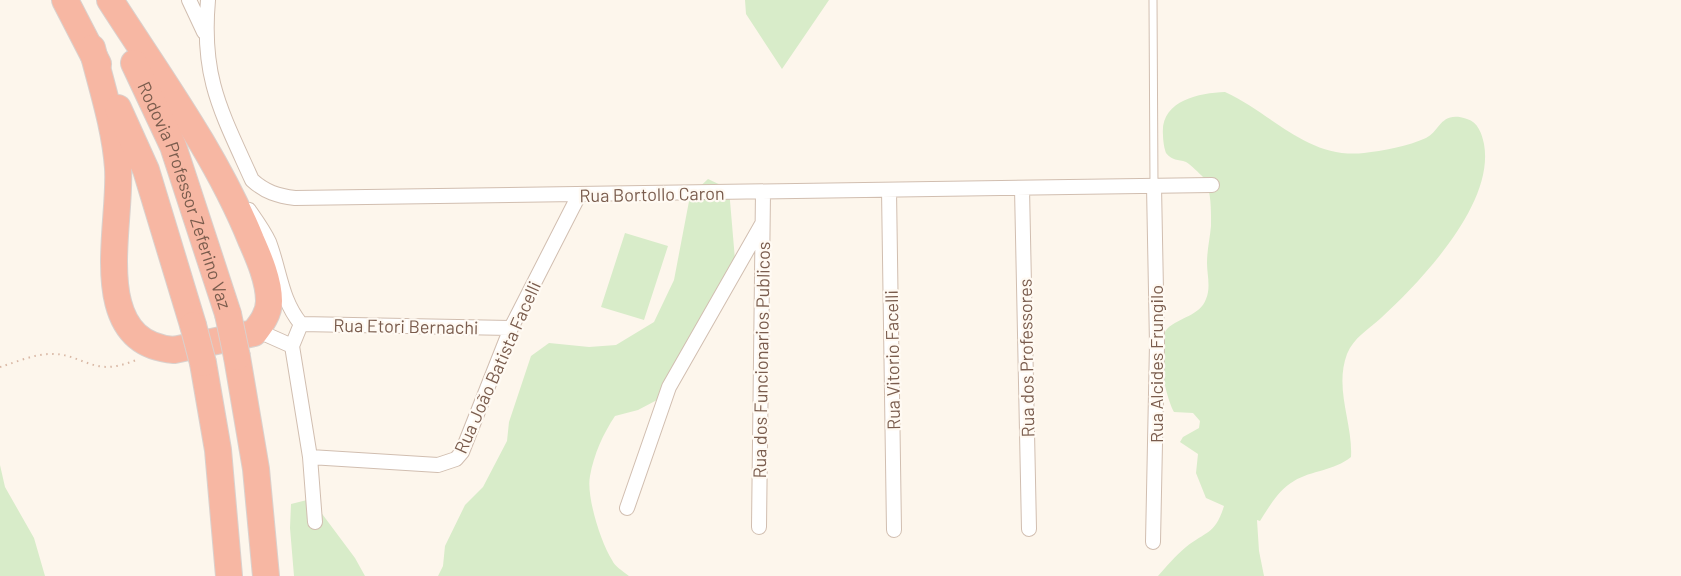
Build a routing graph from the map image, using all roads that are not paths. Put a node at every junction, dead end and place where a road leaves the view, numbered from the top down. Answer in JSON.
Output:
{"nodes":[{"id":1,"x":65,"y":0,"type":"edge"},
{"id":2,"x":104,"y":0,"type":"edge"},
{"id":3,"x":110,"y":0,"type":"edge"},
{"id":4,"x":189,"y":0,"type":"edge"},
{"id":5,"x":208,"y":0,"type":"edge"},
{"id":6,"x":1153,"y":0,"type":"edge"},
{"id":7,"x":205,"y":34,"type":"junction"},
{"id":8,"x":92,"y":48,"type":"junction"},
{"id":9,"x":217,"y":165,"type":"junction"},
{"id":10,"x":1212,"y":185,"type":"dead end"},
{"id":11,"x":1154,"y":186,"type":"junction"},
{"id":12,"x":1022,"y":188,"type":"junction"},
{"id":13,"x":889,"y":190,"type":"junction"},
{"id":14,"x":763,"y":192,"type":"junction"},
{"id":15,"x":579,"y":195,"type":"junction"},
{"id":16,"x":763,"y":223,"type":"junction"},
{"id":17,"x":301,"y":324,"type":"junction"},
{"id":18,"x":511,"y":328,"type":"junction"},
{"id":19,"x":254,"y":333,"type":"junction"},
{"id":20,"x":292,"y":345,"type":"junction"},
{"id":21,"x":310,"y":457,"type":"junction"},
{"id":22,"x":627,"y":508,"type":"dead end"},
{"id":23,"x":315,"y":522,"type":"dead end"},
{"id":24,"x":759,"y":527,"type":"dead end"},
{"id":25,"x":1029,"y":529,"type":"dead end"},
{"id":26,"x":894,"y":530,"type":"dead end"},
{"id":27,"x":1153,"y":542,"type":"dead end"},
{"id":28,"x":229,"y":576,"type":"edge"},
{"id":29,"x":266,"y":576,"type":"edge"}],
"edges":[{"from":1,"to":8,"type":"highway","name":"Rodovia Professor Zeferino Vaz"},
{"from":2,"to":29,"type":"highway","name":"Rodovia Professor Zeferino Vaz","bridge":true},
{"from":3,"to":9,"type":"highway"},
{"from":4,"to":7,"type":"street"},
{"from":5,"to":7,"type":"street"},
{"from":6,"to":11,"type":"lane"},
{"from":7,"to":15,"type":"street","name":"Rua Bortollo Caron"},
{"from":8,"to":19,"type":"highway"},
{"from":8,"to":28,"type":"highway","name":"Rodovia Professor Zeferino Vaz","bridge":true},
{"from":9,"to":17,"type":"street"},
{"from":9,"to":19,"type":"highway"},
{"from":10,"to":11,"type":"street","name":"Rua Bortollo Caron"},
{"from":11,"to":12,"type":"street","name":"Rua Bortollo Caron"},
{"from":11,"to":27,"type":"street","name":"Rua Alcides Frungilo"},
{"from":12,"to":13,"type":"street","name":"Rua Bortollo Caron"},
{"from":12,"to":25,"type":"street","name":"Rua dos Professores"},
{"from":13,"to":14,"type":"street","name":"Rua Bortollo Caron"},
{"from":13,"to":26,"type":"street","name":"Rua Vitorio Facelli"},
{"from":14,"to":15,"type":"street","name":"Rua Bortollo Caron"},
{"from":14,"to":16,"type":"street","name":"Rua dos Funcionarios Publicos"},
{"from":15,"to":18,"type":"street","name":"Rua João Batista Facelli"},
{"from":16,"to":22,"type":"street"},
{"from":16,"to":24,"type":"street","name":"Rua dos Funcionarios Publicos"},
{"from":17,"to":18,"type":"street","name":"Rua Etori Bernachi"},
{"from":17,"to":20,"type":"street"},
{"from":18,"to":21,"type":"street","name":"Rua João Batista Facelli"},
{"from":19,"to":20,"type":"street"},
{"from":20,"to":21,"type":"street"},
{"from":21,"to":23,"type":"street"}]}
